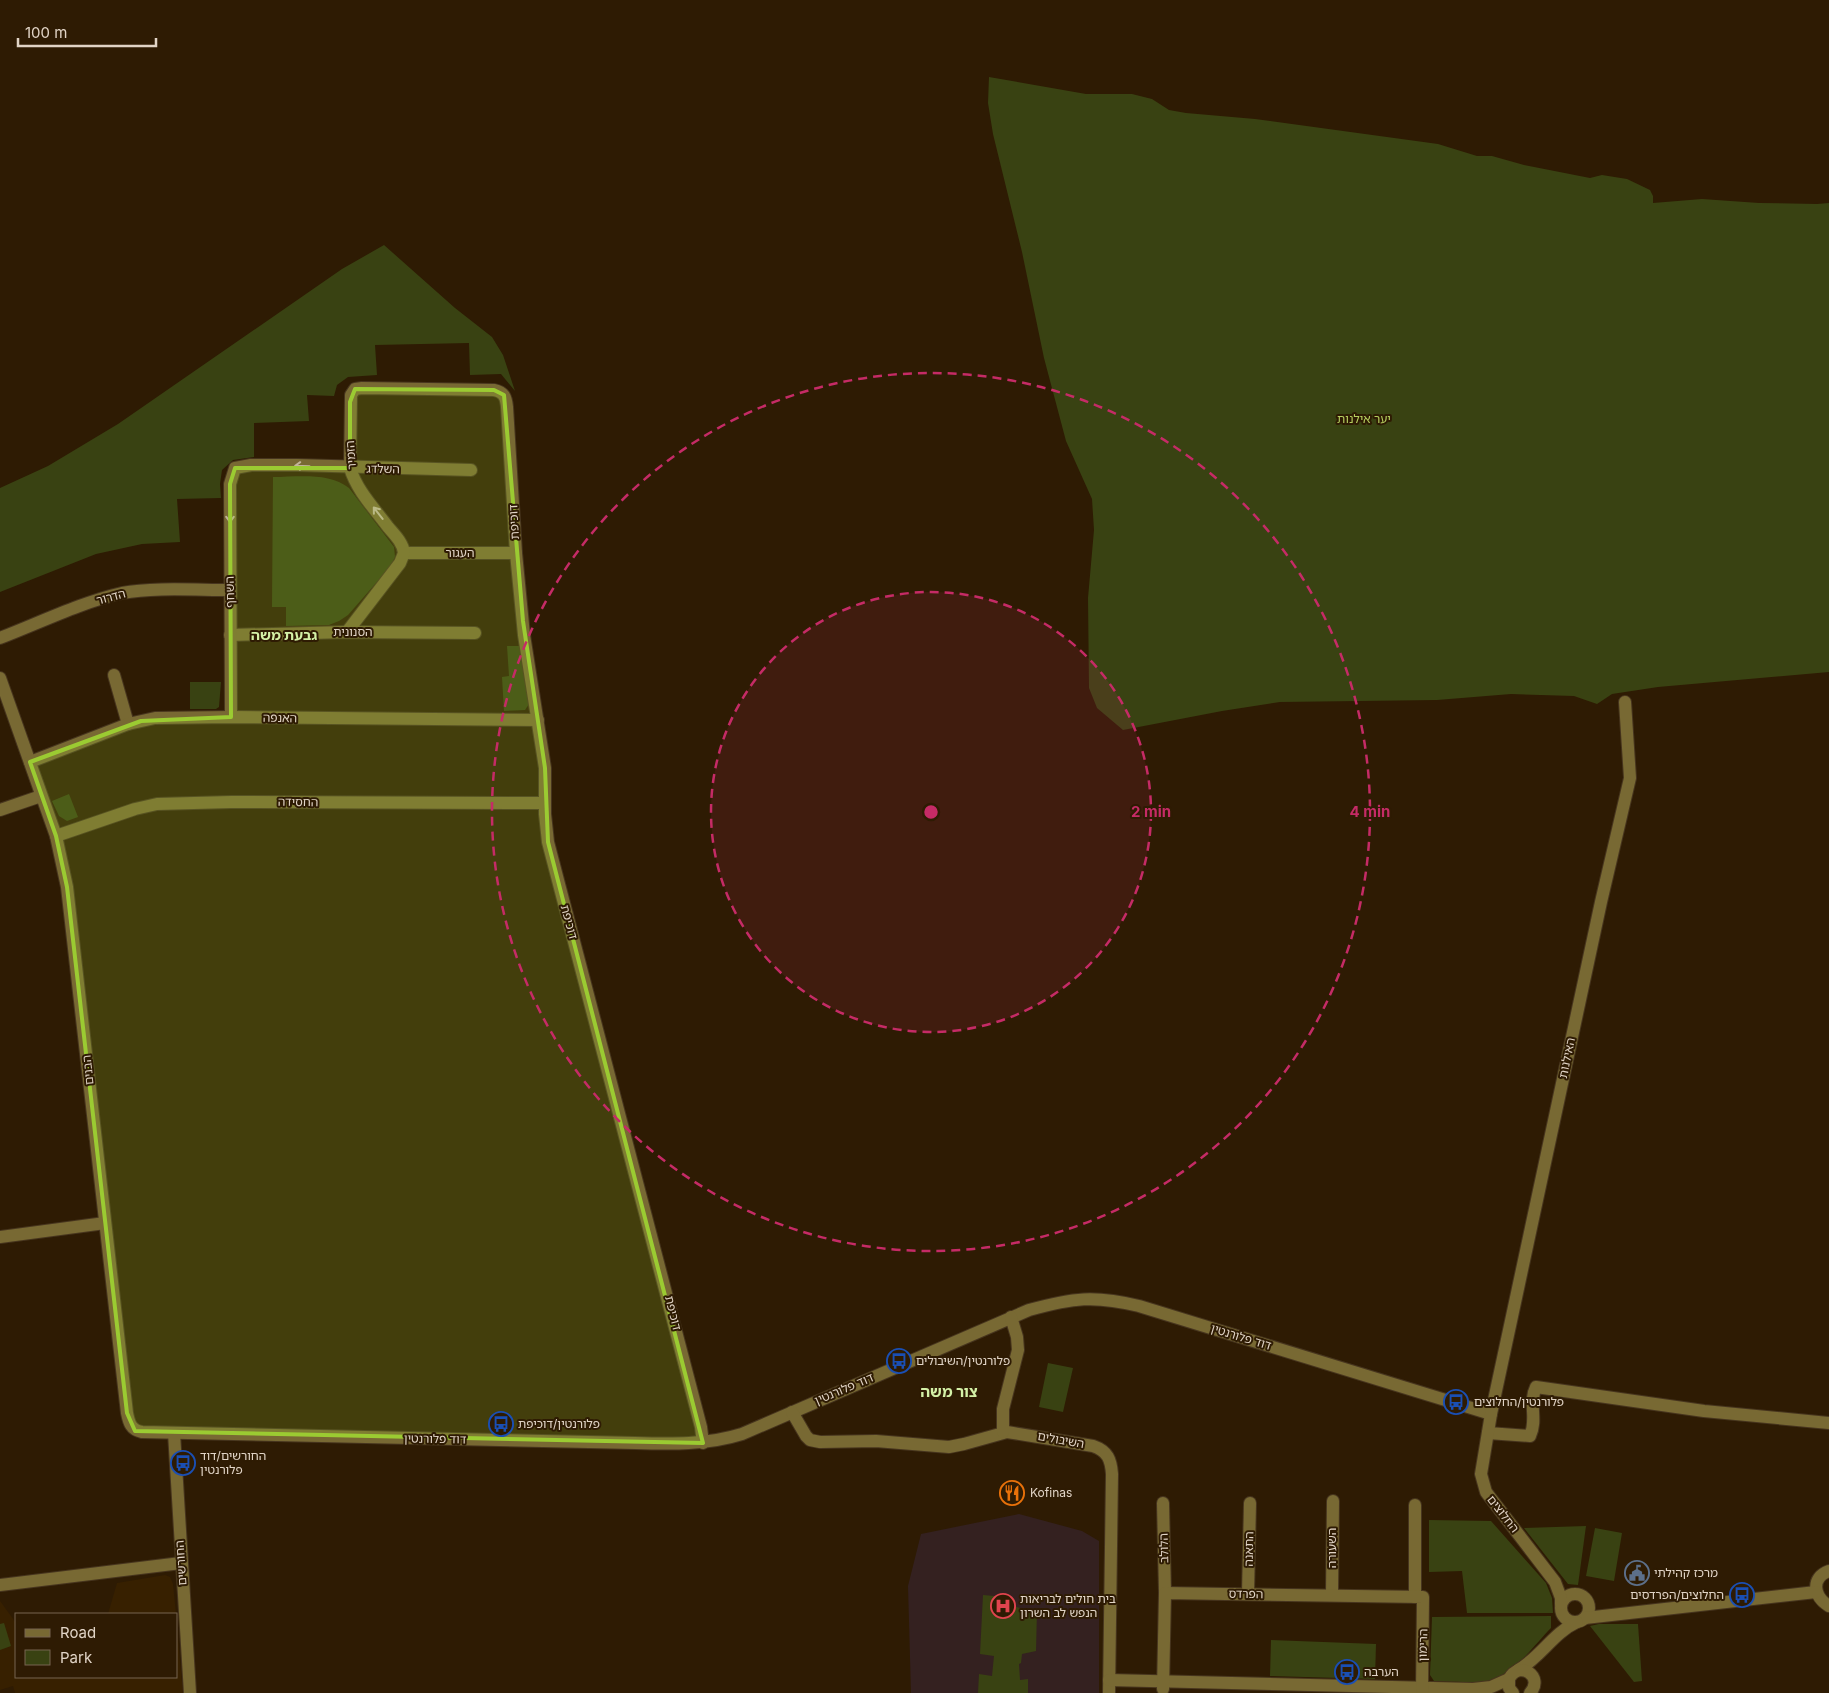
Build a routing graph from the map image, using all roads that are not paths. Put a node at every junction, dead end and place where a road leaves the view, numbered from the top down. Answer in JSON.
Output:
{"nodes":[{"id":1,"x":500,"y":391,"type":"joint"},
{"id":2,"x":235,"y":468,"type":"joint"},
{"id":3,"x":350,"y":468,"type":"junction"},
{"id":4,"x":471,"y":470,"type":"dead end"},
{"id":5,"x":404,"y":553,"type":"junction"},
{"id":6,"x":516,"y":553,"type":"junction"},
{"id":7,"x":230,"y":590,"type":"junction"},
{"id":8,"x":347,"y":632,"type":"junction"},
{"id":9,"x":475,"y":633,"type":"dead end"},
{"id":10,"x":230,"y":635,"type":"junction"},
{"id":11,"x":0,"y":638,"type":"edge"},
{"id":12,"x":114,"y":675,"type":"dead end"},
{"id":13,"x":0,"y":678,"type":"edge"},
{"id":14,"x":1625,"y":702,"type":"dead end"},
{"id":15,"x":231,"y":717,"type":"junction"},
{"id":16,"x":538,"y":720,"type":"junction"},
{"id":17,"x":128,"y":724,"type":"junction"},
{"id":18,"x":30,"y":762,"type":"junction"},
{"id":19,"x":41,"y":796,"type":"junction"},
{"id":20,"x":545,"y":803,"type":"junction"},
{"id":21,"x":0,"y":810,"type":"edge"},
{"id":22,"x":56,"y":836,"type":"junction"},
{"id":23,"x":105,"y":1223,"type":"junction"},
{"id":24,"x":0,"y":1237,"type":"edge"},
{"id":25,"x":1010,"y":1317,"type":"junction"},
{"id":26,"x":792,"y":1412,"type":"junction"},
{"id":27,"x":1490,"y":1414,"type":"junction"},
{"id":28,"x":1829,"y":1423,"type":"edge"},
{"id":29,"x":1003,"y":1432,"type":"junction"},
{"id":30,"x":1488,"y":1432,"type":"junction"},
{"id":31,"x":174,"y":1433,"type":"junction"},
{"id":32,"x":703,"y":1443,"type":"junction"},
{"id":33,"x":1333,"y":1501,"type":"dead end"},
{"id":34,"x":1163,"y":1503,"type":"dead end"},
{"id":35,"x":1250,"y":1503,"type":"dead end"},
{"id":36,"x":1416,"y":1505,"type":"dead end"},
{"id":37,"x":181,"y":1563,"type":"junction"},
{"id":38,"x":1829,"y":1571,"type":"edge"},
{"id":39,"x":1551,"y":1576,"type":"junction"},
{"id":40,"x":0,"y":1585,"type":"edge"},
{"id":41,"x":1816,"y":1592,"type":"junction"},
{"id":42,"x":1164,"y":1593,"type":"junction"},
{"id":43,"x":1248,"y":1594,"type":"junction"},
{"id":44,"x":1332,"y":1595,"type":"junction"},
{"id":45,"x":1419,"y":1597,"type":"junction"},
{"id":46,"x":1582,"y":1598,"type":"junction"},
{"id":47,"x":1829,"y":1606,"type":"edge"},
{"id":48,"x":1562,"y":1608,"type":"junction"},
{"id":49,"x":1617,"y":1614,"type":"junction"},
{"id":50,"x":1581,"y":1620,"type":"junction"},
{"id":51,"x":1551,"y":1640,"type":"junction"},
{"id":52,"x":1540,"y":1653,"type":"junction"},
{"id":53,"x":1518,"y":1670,"type":"junction"},
{"id":54,"x":1509,"y":1679,"type":"junction"},
{"id":55,"x":1533,"y":1684,"type":"edge"},
{"id":56,"x":1163,"y":1685,"type":"junction"},
{"id":57,"x":1109,"y":1687,"type":"edge"},
{"id":58,"x":1235,"y":1689,"type":"edge"},
{"id":59,"x":1422,"y":1690,"type":"edge"},
{"id":60,"x":190,"y":1693,"type":"edge"},
{"id":61,"x":1335,"y":1693,"type":"edge"},
{"id":62,"x":1512,"y":1693,"type":"edge"},
{"id":63,"x":1542,"y":1693,"type":"edge"}],
"edges":[{"from":1,"to":3,"type":"street","name":"הזמיר"},
{"from":1,"to":6,"type":"street","name":"דוכיפת"},
{"from":3,"to":2,"type":"street","name":"השלדג","one_way":true},
{"from":2,"to":7,"type":"street","name":"השחף","one_way":true},
{"from":3,"to":4,"type":"street","name":"השלדג"},
{"from":5,"to":3,"type":"street","name":"הזמיר","one_way":true},
{"from":5,"to":6,"type":"street","name":"העגור"},
{"from":5,"to":8,"type":"street"},
{"from":6,"to":16,"type":"street","name":"דוכיפת"},
{"from":7,"to":10,"type":"street","name":"השחף"},
{"from":7,"to":11,"type":"street","name":"הדרור"},
{"from":8,"to":9,"type":"street","name":"הסנונית"},
{"from":8,"to":10,"type":"street","name":"הסנונית"},
{"from":10,"to":15,"type":"street","name":"השחף"},
{"from":12,"to":17,"type":"street"},
{"from":13,"to":18,"type":"street","name":"הבנים"},
{"from":14,"to":27,"type":"street","name":"האילנות"},
{"from":15,"to":16,"type":"street","name":"האנפה"},
{"from":15,"to":17,"type":"street","name":"האנפה"},
{"from":16,"to":20,"type":"street","name":"דוכיפת"},
{"from":17,"to":18,"type":"street","name":"האנפה"},
{"from":18,"to":19,"type":"street","name":"הבנים"},
{"from":19,"to":21,"type":"street"},
{"from":19,"to":22,"type":"street","name":"הבנים"},
{"from":20,"to":22,"type":"street","name":"החסידה"},
{"from":20,"to":32,"type":"street","name":"דוכיפת"},
{"from":22,"to":23,"type":"street","name":"הבנים"},
{"from":23,"to":24,"type":"street"},
{"from":23,"to":31,"type":"street","name":"הבנים"},
{"from":25,"to":26,"type":"street","name":"דוד פלורנטין"},
{"from":25,"to":27,"type":"street","name":"דוד פלורנטין"},
{"from":25,"to":29,"type":"street"},
{"from":26,"to":29,"type":"street","name":"השיבולים"},
{"from":26,"to":32,"type":"street","name":"דוד פלורנטין"},
{"from":27,"to":30,"type":"street","name":"החלוצים"},
{"from":28,"to":30,"type":"street"},
{"from":29,"to":57,"type":"street","name":"השיבולים"},
{"from":30,"to":39,"type":"street","name":"החלוצים"},
{"from":31,"to":32,"type":"street","name":"דוד פלורנטין"},
{"from":31,"to":37,"type":"street","name":"החורשים"},
{"from":33,"to":44,"type":"street","name":"השעורה"},
{"from":34,"to":42,"type":"street","name":"הלולב"},
{"from":35,"to":43,"type":"street","name":"התאנה"},
{"from":36,"to":45,"type":"street","name":"הרימון"},
{"from":37,"to":40,"type":"street"},
{"from":37,"to":60,"type":"street","name":"החורשים"},
{"from":38,"to":41,"type":"street"},
{"from":39,"to":46,"type":"street","name":"החלוצים"},
{"from":39,"to":48,"type":"street","name":"החלוצים"},
{"from":41,"to":47,"type":"street"},
{"from":41,"to":49,"type":"street","name":"החלוצים"},
{"from":42,"to":43,"type":"street","name":"הפרדס"},
{"from":42,"to":56,"type":"street"},
{"from":43,"to":44,"type":"street","name":"הפרדס"},
{"from":44,"to":45,"type":"street","name":"הפרדס"},
{"from":45,"to":59,"type":"street","name":"הרימון"},
{"from":46,"to":48,"type":"street"},
{"from":46,"to":49,"type":"street","name":"החלוצים"},
{"from":46,"to":50,"type":"street"},
{"from":48,"to":50,"type":"street"},
{"from":48,"to":51,"type":"street"},
{"from":49,"to":50,"type":"street","name":"החלוצים"},
{"from":50,"to":51,"type":"street"},
{"from":51,"to":52,"type":"street"},
{"from":52,"to":53,"type":"street"},
{"from":52,"to":55,"type":"street"},
{"from":53,"to":54,"type":"street"},
{"from":53,"to":55,"type":"street"},
{"from":54,"to":59,"type":"street"},
{"from":54,"to":62,"type":"street"},
{"from":55,"to":63,"type":"street"},
{"from":56,"to":57,"type":"street"},
{"from":56,"to":58,"type":"street"},
{"from":58,"to":59,"type":"street"},
{"from":58,"to":61,"type":"street"}]}
